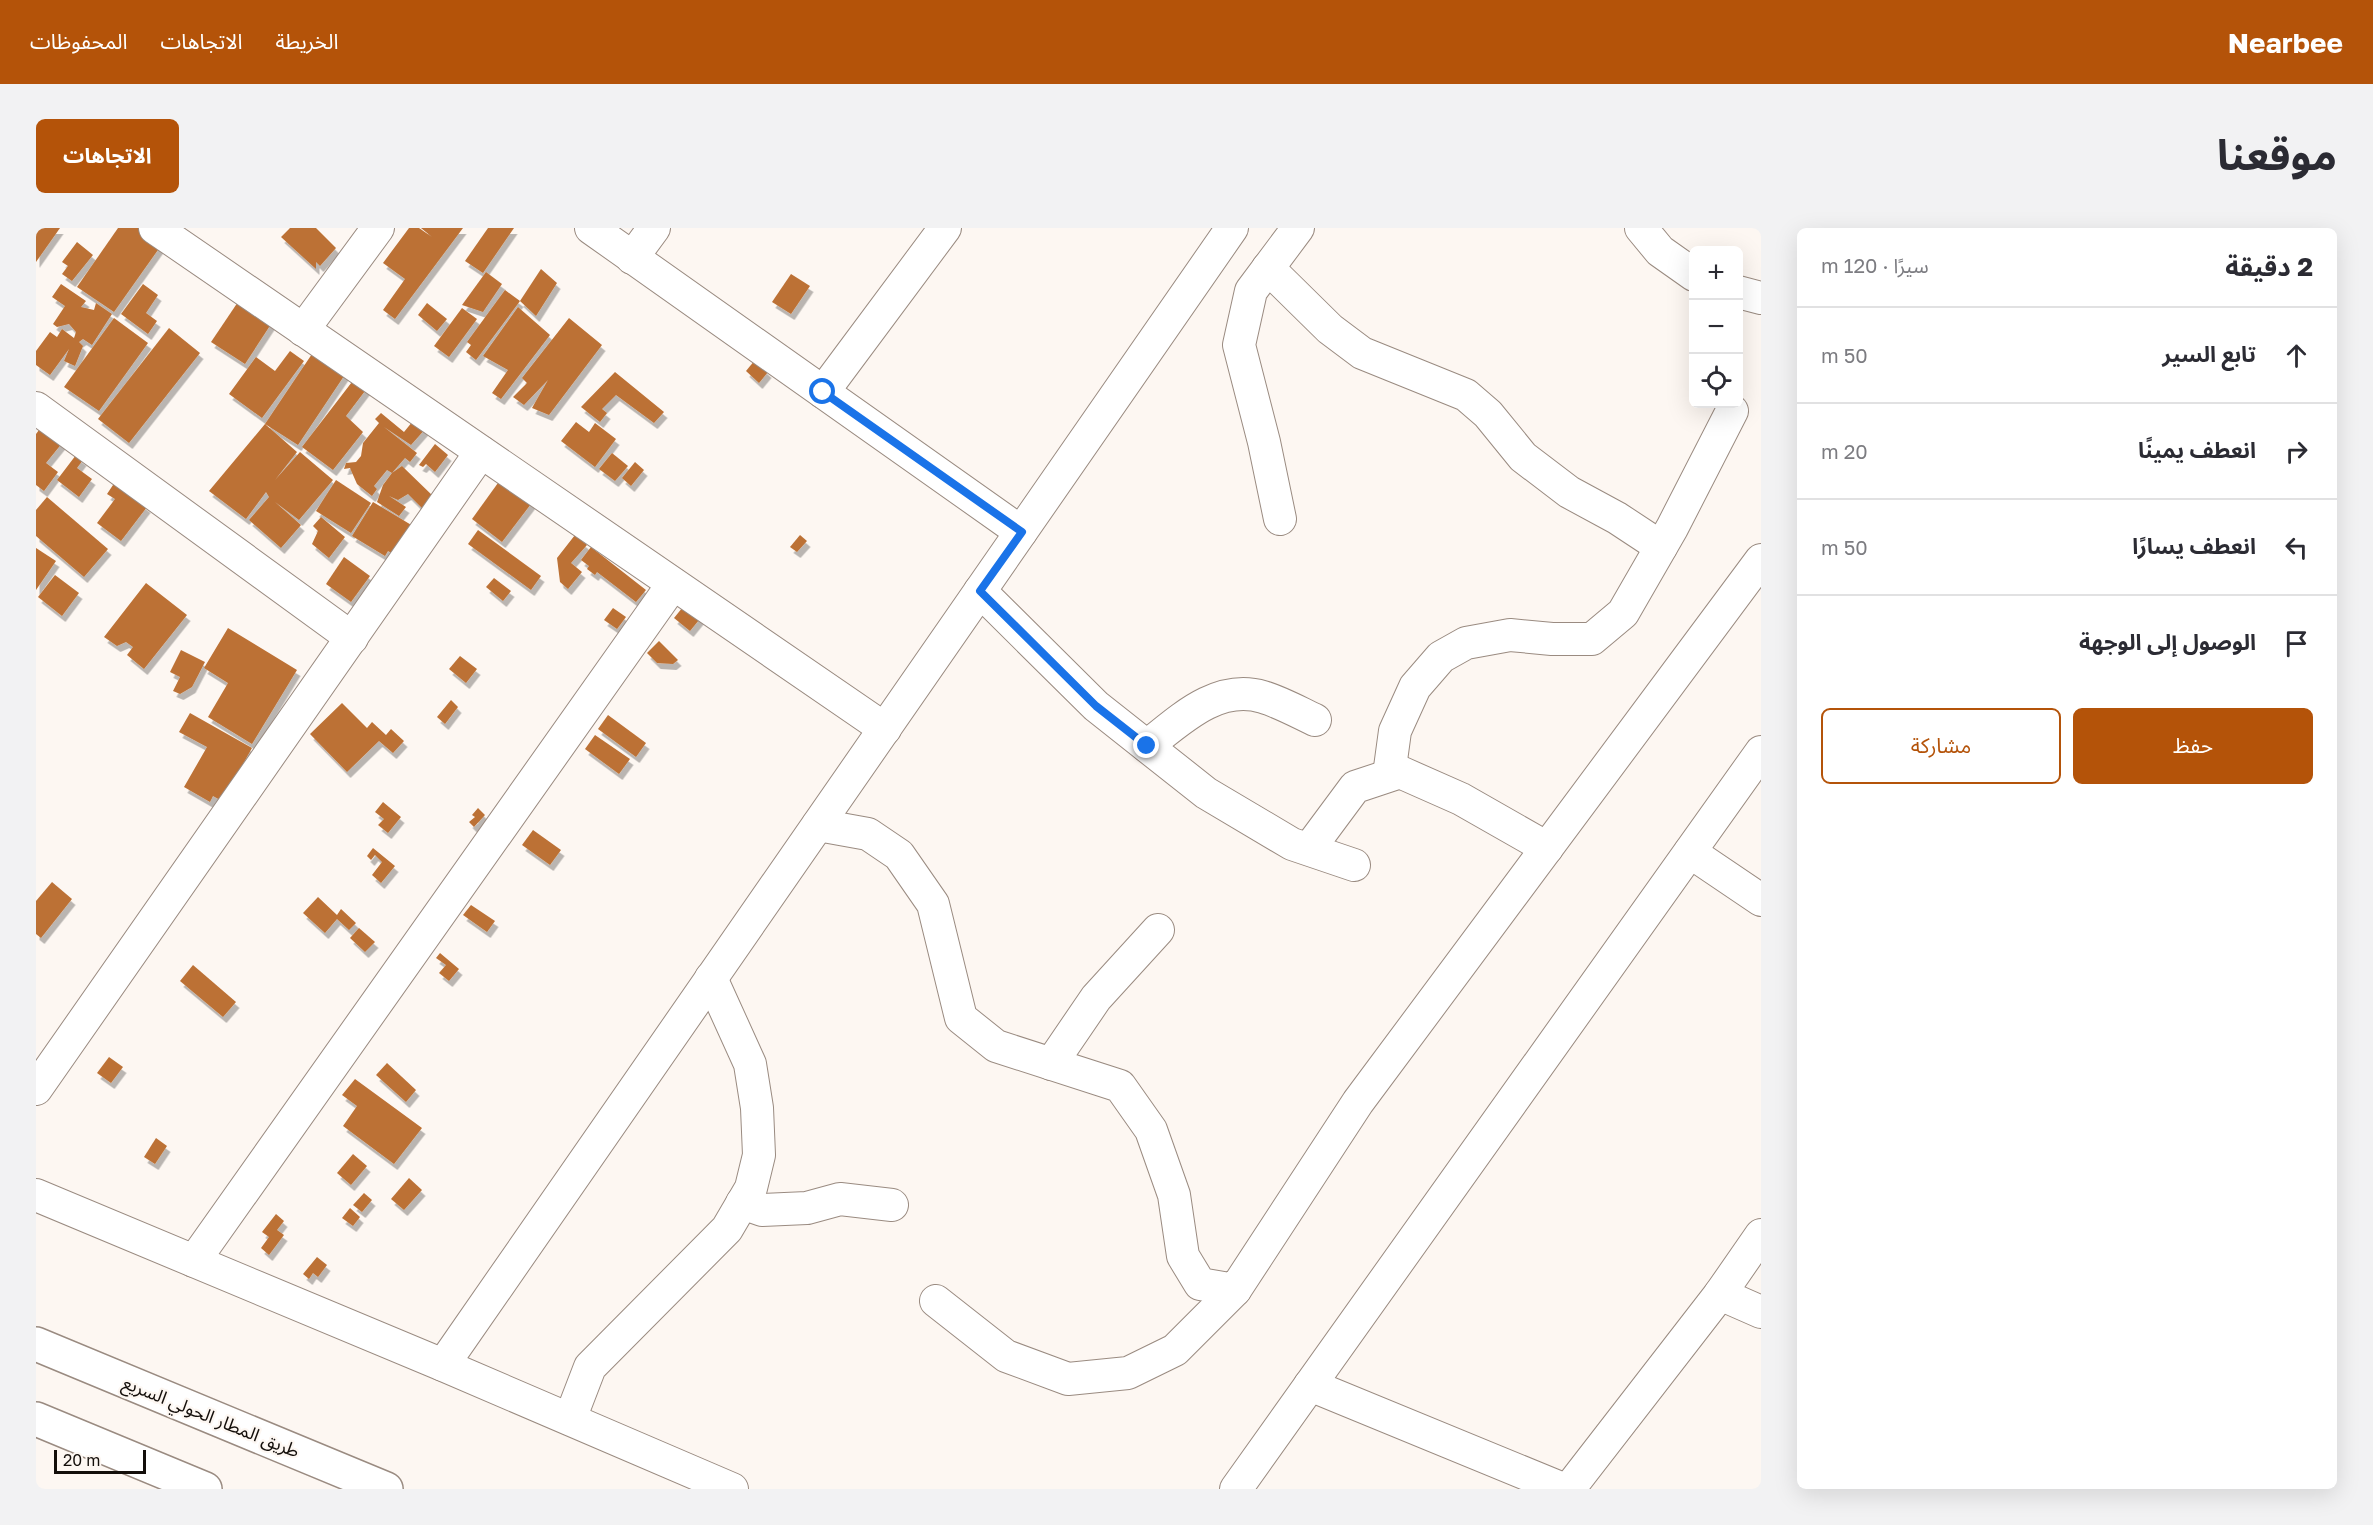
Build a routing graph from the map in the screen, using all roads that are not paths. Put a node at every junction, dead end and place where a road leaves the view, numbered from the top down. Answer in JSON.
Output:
{"nodes":[{"id":1,"x":155,"y":228,"type":"edge"},
{"id":2,"x":378,"y":228,"type":"edge"},
{"id":3,"x":591,"y":228,"type":"edge"},
{"id":4,"x":654,"y":228,"type":"edge"},
{"id":5,"x":945,"y":228,"type":"edge"},
{"id":6,"x":1232,"y":228,"type":"edge"},
{"id":7,"x":1298,"y":228,"type":"edge"},
{"id":8,"x":1641,"y":228,"type":"edge"},
{"id":9,"x":632,"y":258,"type":"junction"},
{"id":10,"x":1268,"y":268,"type":"junction"},
{"id":11,"x":1689,"y":271,"type":"edge"},
{"id":12,"x":1743,"y":293,"type":"edge"},
{"id":13,"x":1761,"y":298,"type":"edge"},
{"id":14,"x":303,"y":330,"type":"junction"},
{"id":15,"x":823,"y":392,"type":"junction"},
{"id":16,"x":36,"y":408,"type":"edge"},
{"id":17,"x":1732,"y":411,"type":"dead end"},
{"id":18,"x":482,"y":452,"type":"junction"},
{"id":19,"x":1280,"y":519,"type":"dead end"},
{"id":20,"x":1022,"y":532,"type":"junction"},
{"id":21,"x":1661,"y":547,"type":"junction"},
{"id":22,"x":1761,"y":560,"type":"edge"},
{"id":23,"x":673,"y":584,"type":"junction"},
{"id":24,"x":980,"y":591,"type":"junction"},
{"id":25,"x":352,"y":638,"type":"junction"},
{"id":26,"x":1315,"y":720,"type":"dead end"},
{"id":27,"x":885,"y":729,"type":"junction"},
{"id":28,"x":1147,"y":746,"type":"junction"},
{"id":29,"x":1761,"y":752,"type":"edge"},
{"id":30,"x":1389,"y":775,"type":"junction"},
{"id":31,"x":818,"y":825,"type":"junction"},
{"id":32,"x":1547,"y":848,"type":"junction"},
{"id":33,"x":1309,"y":849,"type":"junction"},
{"id":34,"x":1690,"y":852,"type":"junction"},
{"id":35,"x":1354,"y":865,"type":"dead end"},
{"id":36,"x":1761,"y":900,"type":"edge"},
{"id":37,"x":1158,"y":930,"type":"dead end"},
{"id":38,"x":711,"y":978,"type":"junction"},
{"id":39,"x":1051,"y":1064,"type":"junction"},
{"id":40,"x":36,"y":1089,"type":"edge"},
{"id":41,"x":36,"y":1196,"type":"edge"},
{"id":42,"x":742,"y":1203,"type":"junction"},
{"id":43,"x":892,"y":1205,"type":"dead end"},
{"id":44,"x":1761,"y":1235,"type":"edge"},
{"id":45,"x":194,"y":1261,"type":"junction"},
{"id":46,"x":1235,"y":1290,"type":"junction"},
{"id":47,"x":1720,"y":1294,"type":"junction"},
{"id":48,"x":936,"y":1301,"type":"dead end"},
{"id":49,"x":1761,"y":1312,"type":"edge"},
{"id":50,"x":36,"y":1344,"type":"edge"},
{"id":51,"x":443,"y":1365,"type":"junction"},
{"id":52,"x":1310,"y":1385,"type":"junction"},
{"id":53,"x":36,"y":1419,"type":"edge"},
{"id":54,"x":570,"y":1419,"type":"junction"},
{"id":55,"x":205,"y":1489,"type":"edge"},
{"id":56,"x":386,"y":1489,"type":"edge"},
{"id":57,"x":732,"y":1489,"type":"edge"},
{"id":58,"x":1236,"y":1489,"type":"edge"},
{"id":59,"x":1563,"y":1489,"type":"edge"},
{"id":60,"x":1569,"y":1489,"type":"edge"}],
"edges":[{"from":1,"to":14,"type":"street"},
{"from":2,"to":14,"type":"street"},
{"from":3,"to":9,"type":"street"},
{"from":4,"to":9,"type":"street"},
{"from":5,"to":15,"type":"street"},
{"from":6,"to":20,"type":"street"},
{"from":7,"to":10,"type":"street"},
{"from":8,"to":11,"type":"street"},
{"from":9,"to":15,"type":"street"},
{"from":10,"to":19,"type":"street"},
{"from":10,"to":21,"type":"street"},
{"from":12,"to":13,"type":"street"},
{"from":14,"to":18,"type":"street"},
{"from":15,"to":20,"type":"street"},
{"from":16,"to":25,"type":"street"},
{"from":17,"to":21,"type":"street"},
{"from":18,"to":23,"type":"street"},
{"from":18,"to":25,"type":"street"},
{"from":20,"to":24,"type":"street"},
{"from":21,"to":30,"type":"street"},
{"from":22,"to":32,"type":"street"},
{"from":23,"to":27,"type":"street"},
{"from":23,"to":45,"type":"street"},
{"from":24,"to":27,"type":"street"},
{"from":24,"to":28,"type":"street"},
{"from":25,"to":40,"type":"street"},
{"from":26,"to":28,"type":"street"},
{"from":27,"to":31,"type":"street"},
{"from":28,"to":33,"type":"street"},
{"from":29,"to":34,"type":"street"},
{"from":30,"to":32,"type":"street"},
{"from":30,"to":33,"type":"street"},
{"from":31,"to":38,"type":"street"},
{"from":31,"to":39,"type":"street"},
{"from":32,"to":46,"type":"street"},
{"from":33,"to":35,"type":"street"},
{"from":34,"to":36,"type":"street"},
{"from":34,"to":52,"type":"street"},
{"from":37,"to":39,"type":"street"},
{"from":38,"to":42,"type":"street"},
{"from":38,"to":51,"type":"street"},
{"from":39,"to":46,"type":"street"},
{"from":41,"to":45,"type":"street"},
{"from":42,"to":43,"type":"street"},
{"from":42,"to":54,"type":"street"},
{"from":44,"to":47,"type":"street"},
{"from":45,"to":51,"type":"street"},
{"from":46,"to":48,"type":"street"},
{"from":47,"to":49,"type":"street"},
{"from":47,"to":60,"type":"street"},
{"from":50,"to":56,"type":"highway","name":"طريق المطار الحولي السريع"},
{"from":51,"to":54,"type":"street"},
{"from":52,"to":58,"type":"street"},
{"from":52,"to":59,"type":"street"},
{"from":53,"to":55,"type":"highway"},
{"from":54,"to":57,"type":"street"}]}
